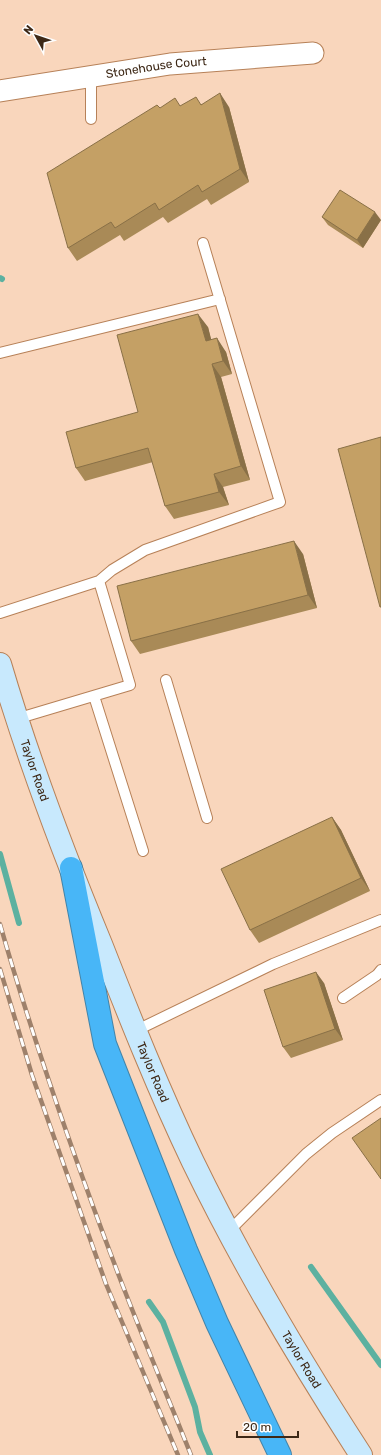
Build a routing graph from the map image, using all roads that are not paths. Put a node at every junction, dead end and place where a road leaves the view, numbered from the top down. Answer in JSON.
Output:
{"nodes":[{"id":1,"x":313,"y":53,"type":"dead end"},
{"id":2,"x":91,"y":77,"type":"junction"},
{"id":3,"x":0,"y":91,"type":"edge"},
{"id":4,"x":91,"y":120,"type":"dead end"},
{"id":5,"x":203,"y":243,"type":"dead end"},
{"id":6,"x":220,"y":299,"type":"junction"},
{"id":7,"x":0,"y":353,"type":"edge"},
{"id":8,"x":99,"y":581,"type":"junction"},
{"id":9,"x":0,"y":613,"type":"edge"},
{"id":10,"x":0,"y":664,"type":"edge"},
{"id":11,"x":166,"y":680,"type":"dead end"},
{"id":12,"x":94,"y":696,"type":"junction"},
{"id":13,"x":16,"y":719,"type":"junction"},
{"id":14,"x":207,"y":818,"type":"dead end"},
{"id":15,"x":143,"y":851,"type":"dead end"},
{"id":16,"x":71,"y":868,"type":"junction"},
{"id":17,"x":381,"y":920,"type":"edge"},
{"id":18,"x":381,"y":970,"type":"edge"},
{"id":19,"x":343,"y":998,"type":"dead end"},
{"id":20,"x":135,"y":1031,"type":"junction"},
{"id":21,"x":381,"y":1100,"type":"edge"},
{"id":22,"x":229,"y":1231,"type":"junction"},
{"id":23,"x":280,"y":1455,"type":"edge"},
{"id":24,"x":361,"y":1455,"type":"edge"}],
"edges":[{"from":1,"to":2,"type":"street","name":"Stonehouse Court"},
{"from":2,"to":3,"type":"street","name":"Stonehouse Court"},
{"from":2,"to":4,"type":"lane"},
{"from":5,"to":6,"type":"lane"},
{"from":6,"to":7,"type":"lane"},
{"from":6,"to":8,"type":"lane"},
{"from":8,"to":9,"type":"lane"},
{"from":8,"to":12,"type":"lane"},
{"from":10,"to":13,"type":"main road","name":"Taylor Road"},
{"from":11,"to":14,"type":"lane"},
{"from":12,"to":13,"type":"lane"},
{"from":12,"to":15,"type":"lane"},
{"from":13,"to":16,"type":"main road","name":"Taylor Road"},
{"from":16,"to":20,"type":"main road","name":"Taylor Road"},
{"from":16,"to":23,"type":"highway"},
{"from":17,"to":20,"type":"lane"},
{"from":18,"to":19,"type":"lane"},
{"from":20,"to":22,"type":"main road","name":"Taylor Road"},
{"from":21,"to":22,"type":"lane"},
{"from":22,"to":24,"type":"main road","name":"Taylor Road"}]}
